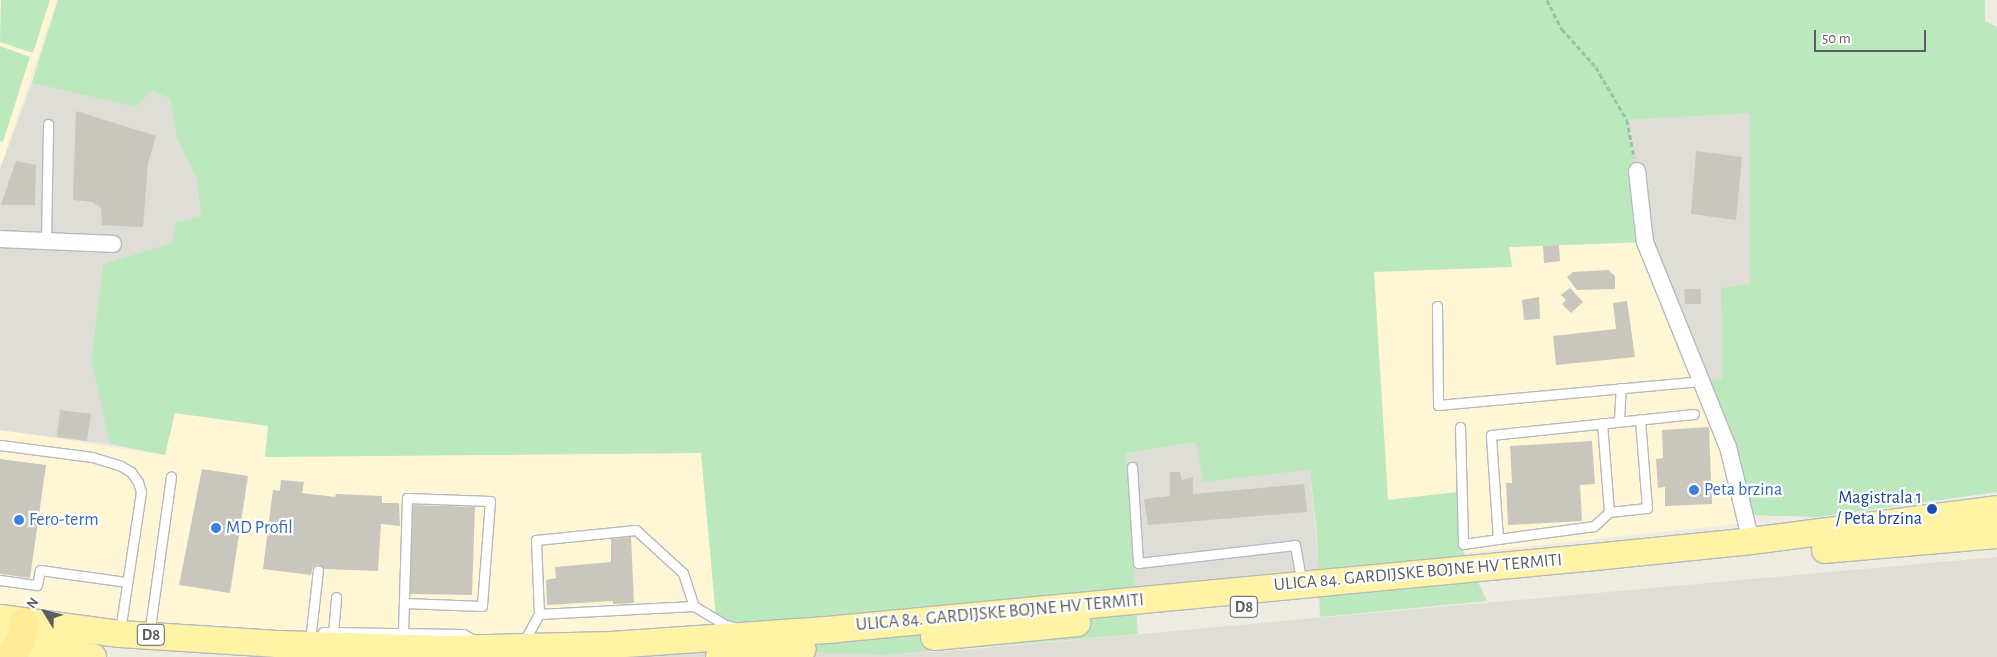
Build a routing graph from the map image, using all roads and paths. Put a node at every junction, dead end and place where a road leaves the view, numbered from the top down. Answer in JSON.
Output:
{"nodes":[{"id":1,"x":1546,"y":0,"type":"edge"},
{"id":2,"x":48,"y":124,"type":"dead end"},
{"id":3,"x":1637,"y":171,"type":"joint"},
{"id":4,"x":0,"y":239,"type":"edge"},
{"id":5,"x":46,"y":242,"type":"junction"},
{"id":6,"x":113,"y":244,"type":"dead end"},
{"id":7,"x":1438,"y":306,"type":"dead end"},
{"id":8,"x":1703,"y":381,"type":"junction"},
{"id":9,"x":1621,"y":388,"type":"junction"},
{"id":10,"x":1694,"y":414,"type":"dead end"},
{"id":11,"x":1640,"y":419,"type":"junction"},
{"id":12,"x":1619,"y":421,"type":"junction"},
{"id":13,"x":1602,"y":423,"type":"junction"},
{"id":14,"x":1460,"y":428,"type":"dead end"},
{"id":15,"x":0,"y":445,"type":"edge"},
{"id":16,"x":1132,"y":467,"type":"dead end"},
{"id":17,"x":170,"y":477,"type":"dead end"},
{"id":18,"x":1997,"y":510,"type":"edge"},
{"id":19,"x":1609,"y":512,"type":"junction"},
{"id":20,"x":1997,"y":535,"type":"edge"},
{"id":21,"x":1498,"y":539,"type":"junction"},
{"id":22,"x":1750,"y":541,"type":"junction"},
{"id":23,"x":318,"y":570,"type":"dead end"},
{"id":24,"x":0,"y":580,"type":"edge"},
{"id":25,"x":127,"y":582,"type":"junction"},
{"id":26,"x":1302,"y":584,"type":"junction"},
{"id":27,"x":336,"y":597,"type":"dead end"},
{"id":28,"x":404,"y":604,"type":"junction"},
{"id":29,"x":694,"y":606,"type":"junction"},
{"id":30,"x":539,"y":614,"type":"junction"},
{"id":31,"x":869,"y":625,"type":"junction"},
{"id":32,"x":258,"y":632,"type":"dead end"},
{"id":33,"x":333,"y":632,"type":"junction"},
{"id":34,"x":403,"y":633,"type":"junction"},
{"id":35,"x":120,"y":634,"type":"junction"},
{"id":36,"x":149,"y":635,"type":"junction"},
{"id":37,"x":13,"y":639,"type":"edge"},
{"id":38,"x":232,"y":640,"type":"junction"},
{"id":39,"x":489,"y":649,"type":"junction"},
{"id":40,"x":520,"y":649,"type":"junction"},
{"id":41,"x":92,"y":657,"type":"edge"},
{"id":42,"x":719,"y":657,"type":"edge"}],
"edges":[{"from":1,"to":3,"type":"path"},
{"from":2,"to":5,"type":"lane"},
{"from":3,"to":8,"type":"street"},
{"from":4,"to":5,"type":"street"},
{"from":5,"to":6,"type":"street"},
{"from":7,"to":9,"type":"lane"},
{"from":8,"to":9,"type":"lane"},
{"from":8,"to":22,"type":"street"},
{"from":9,"to":12,"type":"lane"},
{"from":10,"to":11,"type":"lane"},
{"from":11,"to":12,"type":"lane"},
{"from":11,"to":19,"type":"lane"},
{"from":12,"to":13,"type":"lane"},
{"from":13,"to":19,"type":"lane"},
{"from":13,"to":21,"type":"lane"},
{"from":14,"to":21,"type":"lane"},
{"from":15,"to":25,"type":"lane"},
{"from":16,"to":26,"type":"lane"},
{"from":17,"to":36,"type":"lane"},
{"from":18,"to":22,"type":"main road","name":"ULICA 84. GARDIJSKE BOJNE HV TERMITI","number":"D8"},
{"from":19,"to":21,"type":"lane"},
{"from":20,"to":42,"type":"main road","name":"ULICA 84. GARDIJSKE BOJNE HV TERMITI","number":"D8"},
{"from":22,"to":26,"type":"main road","name":"ULICA 84. GARDIJSKE BOJNE HV TERMITI","number":"D8"},
{"from":23,"to":33,"type":"lane"},
{"from":24,"to":25,"type":"lane"},
{"from":25,"to":35,"type":"lane"},
{"from":26,"to":31,"type":"main road","name":"ULICA 84. GARDIJSKE BOJNE HV TERMITI","number":"D8"},
{"from":27,"to":33,"type":"lane"},
{"from":28,"to":28,"type":"lane"},
{"from":28,"to":34,"type":"lane"},
{"from":29,"to":30,"type":"lane"},
{"from":29,"to":30,"type":"lane"},
{"from":29,"to":31,"type":"lane"},
{"from":30,"to":40,"type":"lane"},
{"from":31,"to":40,"type":"main road","name":"ULICA 84. GARDIJSKE BOJNE HV TERMITI","number":"D8"},
{"from":32,"to":38,"type":"lane"},
{"from":33,"to":34,"type":"lane"},
{"from":34,"to":39,"type":"lane"},
{"from":35,"to":36,"type":"main road","name":"ULICA 84. GARDIJSKE BOJNE HV TERMITI","number":"D8"},
{"from":35,"to":37,"type":"main road","name":"ULICA 84. GARDIJSKE BOJNE HV TERMITI","number":"D8"},
{"from":36,"to":38,"type":"main road","name":"ULICA 84. GARDIJSKE BOJNE HV TERMITI","number":"D8"},
{"from":37,"to":41,"type":"main road","name":"ULICA 84. GARDIJSKE BOJNE HV TERMITI","number":"D8"},
{"from":38,"to":39,"type":"main road","name":"ULICA 84. GARDIJSKE BOJNE HV TERMITI","number":"D8"},
{"from":39,"to":40,"type":"main road","name":"ULICA 84. GARDIJSKE BOJNE HV TERMITI","number":"D8"}]}
